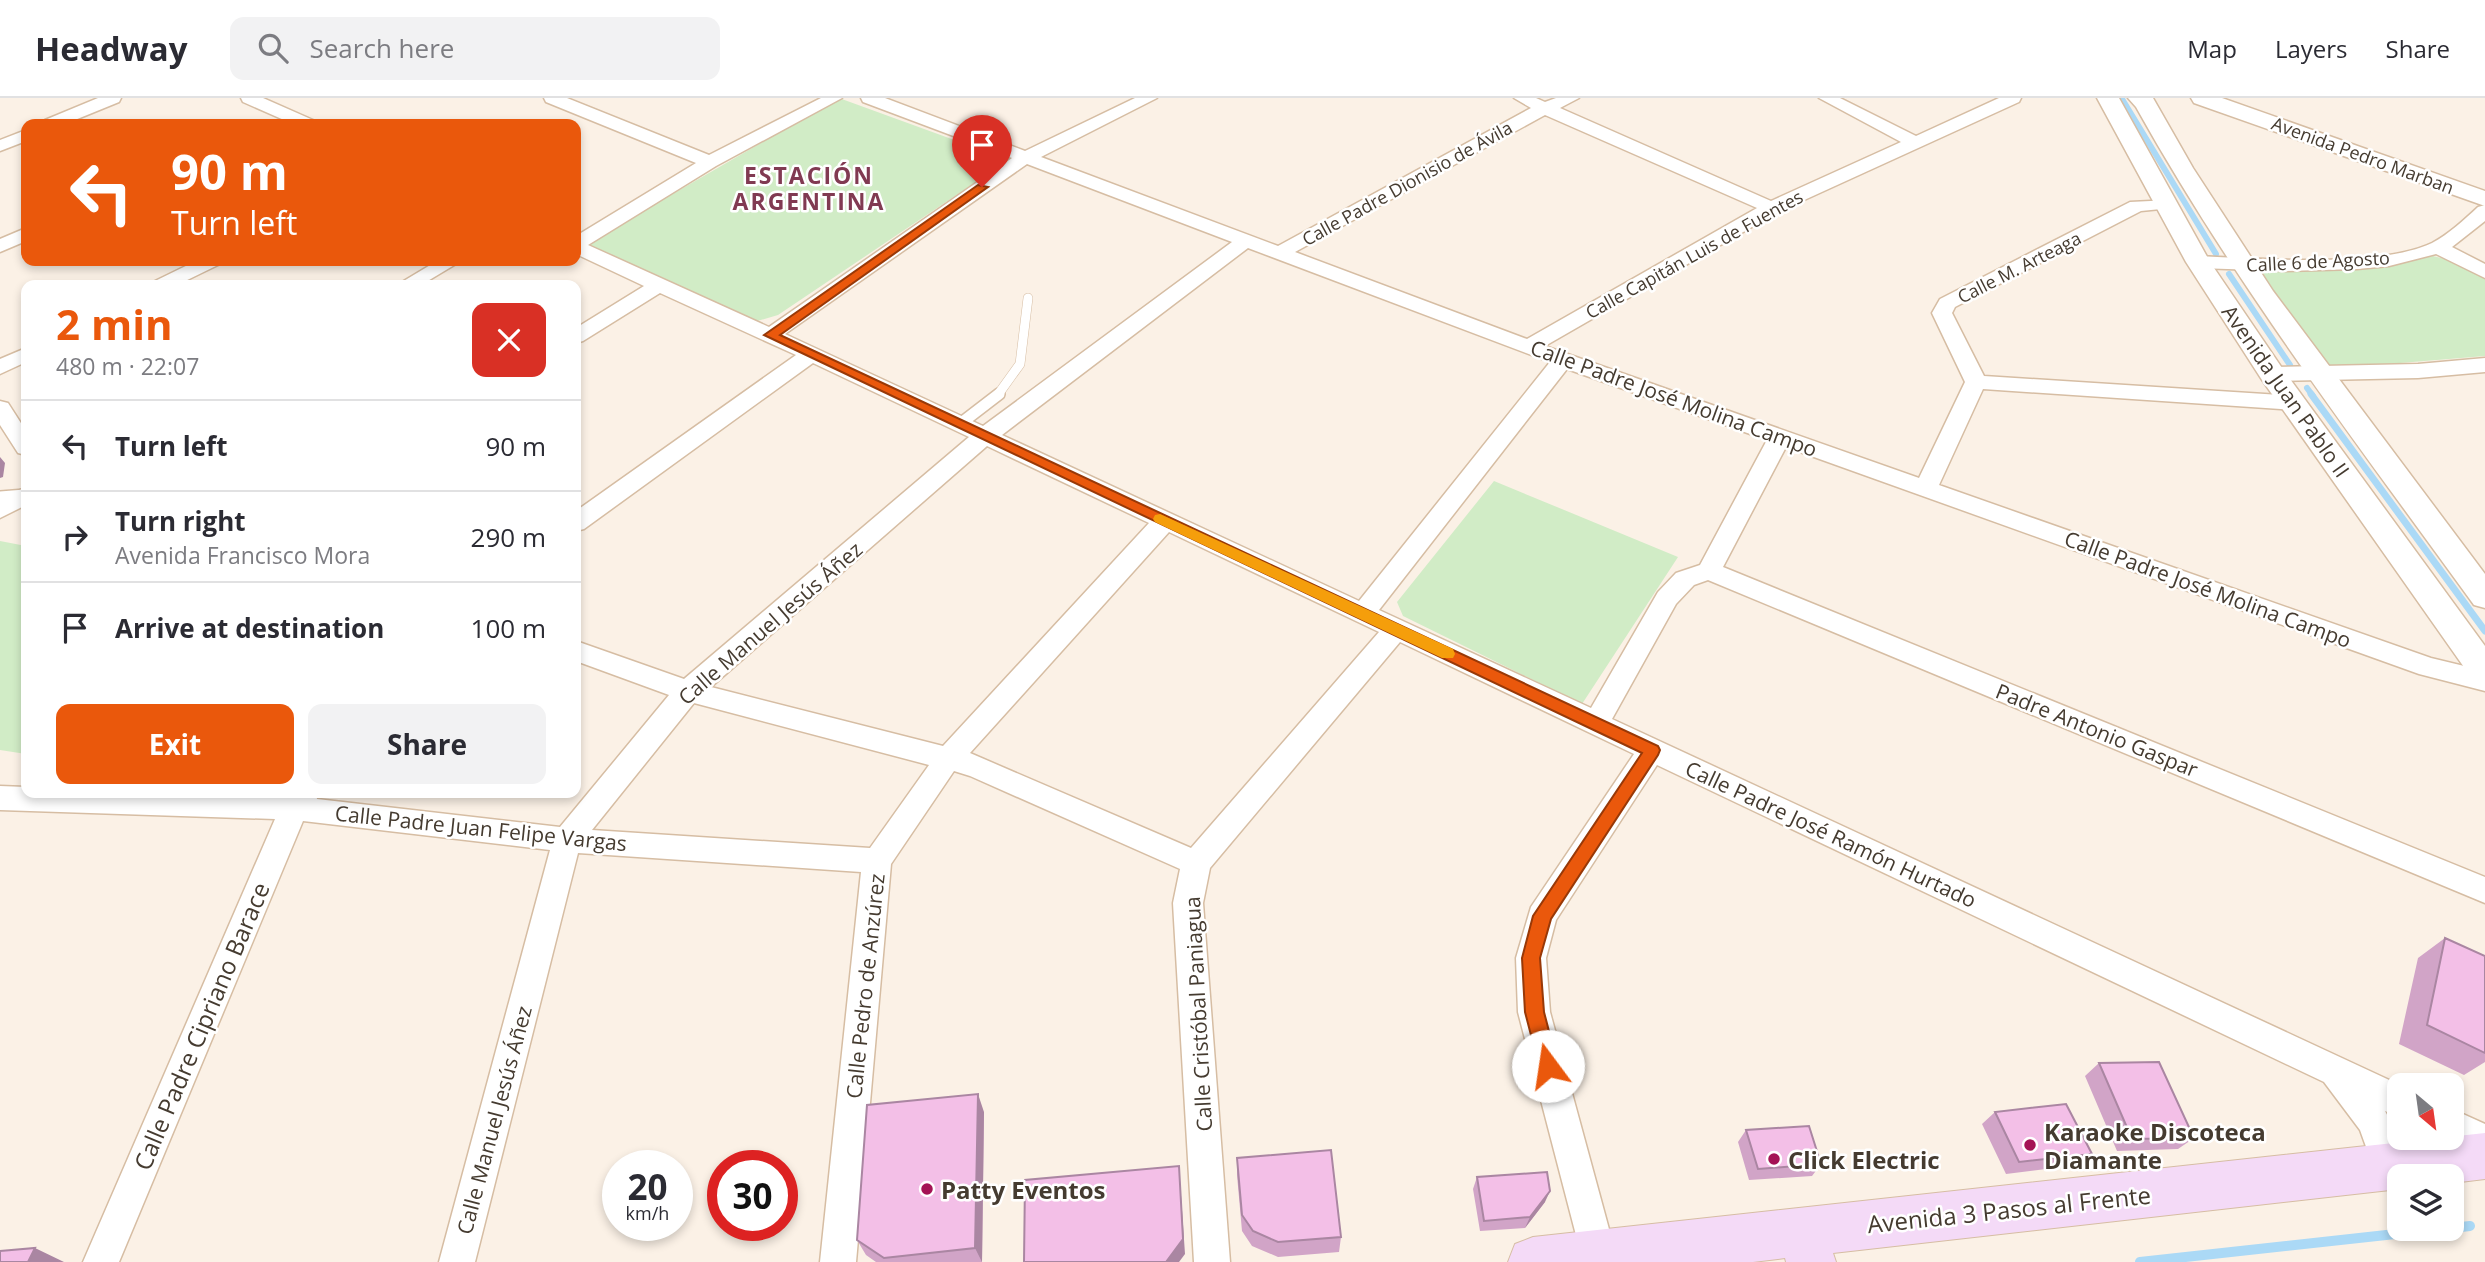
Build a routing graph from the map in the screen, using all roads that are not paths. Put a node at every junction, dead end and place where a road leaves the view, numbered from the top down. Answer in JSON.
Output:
{"nodes":[{"id":1,"x":113,"y":98,"type":"edge"},
{"id":2,"x":249,"y":98,"type":"edge"},
{"id":3,"x":552,"y":98,"type":"edge"},
{"id":4,"x":834,"y":98,"type":"edge"},
{"id":5,"x":870,"y":98,"type":"edge"},
{"id":6,"x":1149,"y":98,"type":"edge"},
{"id":7,"x":1522,"y":98,"type":"edge"},
{"id":8,"x":1571,"y":98,"type":"edge"},
{"id":9,"x":1827,"y":98,"type":"edge"},
{"id":10,"x":2013,"y":98,"type":"edge"},
{"id":11,"x":2108,"y":98,"type":"edge"},
{"id":12,"x":2139,"y":98,"type":"edge"},
{"id":13,"x":2202,"y":98,"type":"edge"},
{"id":14,"x":2233,"y":98,"type":"edge"},
{"id":15,"x":1545,"y":108,"type":"junction"},
{"id":16,"x":283,"y":114,"type":"junction"},
{"id":17,"x":63,"y":119,"type":"edge"},
{"id":18,"x":272,"y":119,"type":"edge"},
{"id":19,"x":295,"y":119,"type":"edge"},
{"id":20,"x":21,"y":137,"type":"edge"},
{"id":21,"x":1914,"y":142,"type":"junction"},
{"id":22,"x":0,"y":146,"type":"edge"},
{"id":23,"x":1024,"y":158,"type":"junction"},
{"id":24,"x":710,"y":162,"type":"junction"},
{"id":25,"x":2485,"y":188,"type":"edge"},
{"id":26,"x":2485,"y":199,"type":"edge"},
{"id":27,"x":2164,"y":204,"type":"junction"},
{"id":28,"x":1771,"y":208,"type":"junction"},
{"id":29,"x":2485,"y":211,"type":"edge"},
{"id":30,"x":21,"y":236,"type":"edge"},
{"id":31,"x":1245,"y":241,"type":"junction"},
{"id":32,"x":581,"y":243,"type":"edge"},
{"id":33,"x":0,"y":246,"type":"edge"},
{"id":34,"x":2437,"y":247,"type":"junction"},
{"id":35,"x":581,"y":248,"type":"edge"},
{"id":36,"x":1281,"y":252,"type":"junction"},
{"id":37,"x":2198,"y":262,"type":"junction"},
{"id":38,"x":2241,"y":264,"type":"junction"},
{"id":39,"x":201,"y":266,"type":"edge"},
{"id":40,"x":442,"y":266,"type":"edge"},
{"id":41,"x":2485,"y":272,"type":"edge"},
{"id":42,"x":172,"y":280,"type":"edge"},
{"id":43,"x":416,"y":280,"type":"edge"},
{"id":44,"x":659,"y":285,"type":"junction"},
{"id":45,"x":1028,"y":298,"type":"dead end"},
{"id":46,"x":581,"y":334,"type":"edge"},
{"id":47,"x":771,"y":335,"type":"junction"},
{"id":48,"x":1530,"y":346,"type":"junction"},
{"id":49,"x":811,"y":354,"type":"junction"},
{"id":50,"x":21,"y":356,"type":"edge"},
{"id":51,"x":1563,"y":360,"type":"junction"},
{"id":52,"x":2485,"y":365,"type":"edge"},
{"id":53,"x":0,"y":367,"type":"edge"},
{"id":54,"x":2272,"y":374,"type":"junction"},
{"id":55,"x":2322,"y":374,"type":"junction"},
{"id":56,"x":1976,"y":382,"type":"junction"},
{"id":57,"x":2294,"y":403,"type":"junction"},
{"id":58,"x":0,"y":408,"type":"edge"},
{"id":59,"x":960,"y":424,"type":"junction"},
{"id":60,"x":985,"y":436,"type":"junction"},
{"id":61,"x":1780,"y":437,"type":"junction"},
{"id":62,"x":21,"y":440,"type":"edge"},
{"id":63,"x":1925,"y":489,"type":"junction"},
{"id":64,"x":21,"y":495,"type":"edge"},
{"id":65,"x":0,"y":497,"type":"edge"},
{"id":66,"x":21,"y":498,"type":"edge"},
{"id":67,"x":0,"y":510,"type":"edge"},
{"id":68,"x":581,"y":519,"type":"edge"},
{"id":69,"x":1165,"y":521,"type":"junction"},
{"id":70,"x":1709,"y":571,"type":"junction"},
{"id":71,"x":2485,"y":597,"type":"edge"},
{"id":72,"x":1362,"y":614,"type":"junction"},
{"id":73,"x":1396,"y":629,"type":"junction"},
{"id":74,"x":581,"y":653,"type":"edge"},
{"id":75,"x":2485,"y":671,"type":"edge"},
{"id":76,"x":2485,"y":681,"type":"edge"},
{"id":77,"x":688,"y":691,"type":"junction"},
{"id":78,"x":1596,"y":723,"type":"junction"},
{"id":79,"x":1652,"y":750,"type":"junction"},
{"id":80,"x":947,"y":760,"type":"junction"},
{"id":81,"x":0,"y":798,"type":"edge"},
{"id":82,"x":300,"y":800,"type":"edge"},
{"id":83,"x":567,"y":840,"type":"junction"},
{"id":84,"x":877,"y":861,"type":"junction"},
{"id":85,"x":1196,"y":863,"type":"junction"},
{"id":86,"x":2485,"y":890,"type":"edge"},
{"id":87,"x":2324,"y":1066,"type":"junction"},
{"id":88,"x":2387,"y":1095,"type":"edge"},
{"id":89,"x":2464,"y":1131,"type":"edge"},
{"id":90,"x":2485,"y":1141,"type":"edge"},
{"id":91,"x":2485,"y":1156,"type":"edge"},
{"id":92,"x":2389,"y":1164,"type":"edge"},
{"id":93,"x":2422,"y":1164,"type":"edge"},
{"id":94,"x":2387,"y":1168,"type":"edge"},
{"id":95,"x":1808,"y":1251,"type":"edge"},
{"id":96,"x":1598,"y":1255,"type":"junction"},
{"id":97,"x":101,"y":1262,"type":"edge"},
{"id":98,"x":457,"y":1262,"type":"edge"},
{"id":99,"x":838,"y":1262,"type":"edge"},
{"id":100,"x":1212,"y":1262,"type":"edge"},
{"id":101,"x":1533,"y":1262,"type":"edge"}],
"edges":[{"from":1,"to":17,"type":"street"},
{"from":2,"to":16,"type":"street"},
{"from":3,"to":24,"type":"street"},
{"from":4,"to":24,"type":"street"},
{"from":5,"to":23,"type":"street","name":"Calle Padre José Molina Campo"},
{"from":6,"to":23,"type":"street"},
{"from":7,"to":15,"type":"street"},
{"from":8,"to":15,"type":"street","name":"Calle Padre Dionisio de Ávila"},
{"from":9,"to":21,"type":"street"},
{"from":10,"to":21,"type":"street","name":"Calle Capitán Luis de Fuentes"},
{"from":11,"to":27,"type":"street","name":"Avenida Juan Pablo II"},
{"from":12,"to":38,"type":"street","name":"Avenida Juan Pablo II"},
{"from":13,"to":26,"type":"street","name":"Avenida Pedro Marban"},
{"from":14,"to":25,"type":"street","name":"Avenida Pedro Marban"},
{"from":15,"to":28,"type":"street"},
{"from":15,"to":36,"type":"street","name":"Calle Padre Dionisio de Ávila"},
{"from":16,"to":18,"type":"street"},
{"from":16,"to":19,"type":"street"},
{"from":20,"to":22,"type":"street"},
{"from":21,"to":28,"type":"street","name":"Calle Capitán Luis de Fuentes"},
{"from":23,"to":31,"type":"street","name":"Calle Padre José Molina Campo"},
{"from":23,"to":47,"type":"street"},
{"from":24,"to":32,"type":"street"},
{"from":27,"to":37,"type":"street","name":"Avenida Juan Pablo II"},
{"from":27,"to":56,"type":"street","name":"Calle M. Arteaga"},
{"from":28,"to":48,"type":"street","name":"Calle Capitán Luis de Fuentes"},
{"from":29,"to":34,"type":"street","name":"Calle 6 de Agosto"},
{"from":30,"to":33,"type":"street"},
{"from":31,"to":36,"type":"street","name":"Calle Padre José Molina Campo"},
{"from":31,"to":60,"type":"street","name":"Calle Manuel Jesús Áñez"},
{"from":34,"to":38,"type":"street","name":"Calle 6 de Agosto"},
{"from":34,"to":41,"type":"street"},
{"from":35,"to":44,"type":"street","name":"Calle Padre José Ramón Hurtado"},
{"from":36,"to":48,"type":"street","name":"Calle Padre José Molina Campo"},
{"from":37,"to":38,"type":"street","name":"Calle 6 de Agosto"},
{"from":37,"to":54,"type":"street","name":"Avenida Juan Pablo II"},
{"from":38,"to":55,"type":"street","name":"Avenida Juan Pablo II"},
{"from":39,"to":42,"type":"street"},
{"from":40,"to":43,"type":"street"},
{"from":44,"to":46,"type":"street"},
{"from":44,"to":47,"type":"street","name":"Calle Padre José Ramón Hurtado"},
{"from":45,"to":59,"type":"lane"},
{"from":47,"to":49,"type":"street","name":"Calle Padre José Ramón Hurtado"},
{"from":48,"to":51,"type":"street","name":"Calle Padre José Molina Campo"},
{"from":49,"to":59,"type":"street","name":"Calle Padre José Ramón Hurtado"},
{"from":49,"to":68,"type":"street"},
{"from":50,"to":53,"type":"street"},
{"from":51,"to":61,"type":"street","name":"Calle Padre José Molina Campo"},
{"from":51,"to":72,"type":"street"},
{"from":52,"to":55,"type":"street"},
{"from":54,"to":55,"type":"street"},
{"from":54,"to":57,"type":"street","name":"Avenida Juan Pablo II"},
{"from":55,"to":71,"type":"street","name":"Avenida Juan Pablo II"},
{"from":56,"to":57,"type":"street"},
{"from":56,"to":63,"type":"street"},
{"from":57,"to":75,"type":"street","name":"Avenida Juan Pablo II"},
{"from":58,"to":62,"type":"street"},
{"from":59,"to":60,"type":"street","name":"Calle Padre José Ramón Hurtado"},
{"from":60,"to":69,"type":"street","name":"Calle Padre José Ramón Hurtado"},
{"from":60,"to":77,"type":"street","name":"Calle Manuel Jesús Áñez"},
{"from":61,"to":63,"type":"street","name":"Calle Padre José Molina Campo"},
{"from":61,"to":70,"type":"street"},
{"from":63,"to":76,"type":"street","name":"Calle Padre José Molina Campo"},
{"from":64,"to":65,"type":"lane"},
{"from":66,"to":67,"type":"street"},
{"from":69,"to":72,"type":"street","name":"Calle Padre José Ramón Hurtado"},
{"from":69,"to":80,"type":"street","name":"Calle Pedro de Anzúrez"},
{"from":70,"to":78,"type":"street"},
{"from":70,"to":86,"type":"street","name":"Padre Antonio Gaspar"},
{"from":72,"to":73,"type":"street","name":"Calle Padre José Ramón Hurtado"},
{"from":73,"to":78,"type":"street","name":"Calle Padre José Ramón Hurtado"},
{"from":73,"to":85,"type":"street","name":"Calle Cristóbal Paniagua"},
{"from":74,"to":77,"type":"street"},
{"from":77,"to":80,"type":"street"},
{"from":77,"to":83,"type":"street","name":"Calle Manuel Jesús Áñez"},
{"from":78,"to":79,"type":"street","name":"Calle Padre José Ramón Hurtado"},
{"from":79,"to":87,"type":"street","name":"Calle Padre José Ramón Hurtado"},
{"from":79,"to":96,"type":"street"},
{"from":80,"to":84,"type":"street","name":"Calle Pedro de Anzúrez"},
{"from":80,"to":85,"type":"street"},
{"from":81,"to":82,"type":"street","name":"Calle Padre Juan Felipe Vargas"},
{"from":82,"to":83,"type":"street","name":"Calle Padre Juan Felipe Vargas"},
{"from":82,"to":97,"type":"street","name":"Calle Padre Cipriano Barace"},
{"from":83,"to":84,"type":"street","name":"Calle Padre Juan Felipe Vargas"},
{"from":83,"to":98,"type":"street","name":"Calle Manuel Jesús Áñez"},
{"from":84,"to":99,"type":"street","name":"Calle Pedro de Anzúrez"},
{"from":85,"to":100,"type":"street","name":"Calle Cristóbal Paniagua"},
{"from":87,"to":88,"type":"street","name":"Calle Padre José Ramón Hurtado"},
{"from":87,"to":92,"type":"street","name":"Calle Padre José Ramón Hurtado"},
{"from":89,"to":90,"type":"street"},
{"from":91,"to":93,"type":"main road","name":"Avenida 3 Pasos al Frente"},
{"from":94,"to":95,"type":"main road","name":"Avenida 3 Pasos al Frente"},
{"from":95,"to":96,"type":"main road","name":"Avenida 3 Pasos al Frente"},
{"from":96,"to":101,"type":"main road","name":"Avenida 3 Pasos al Frente"}]}
